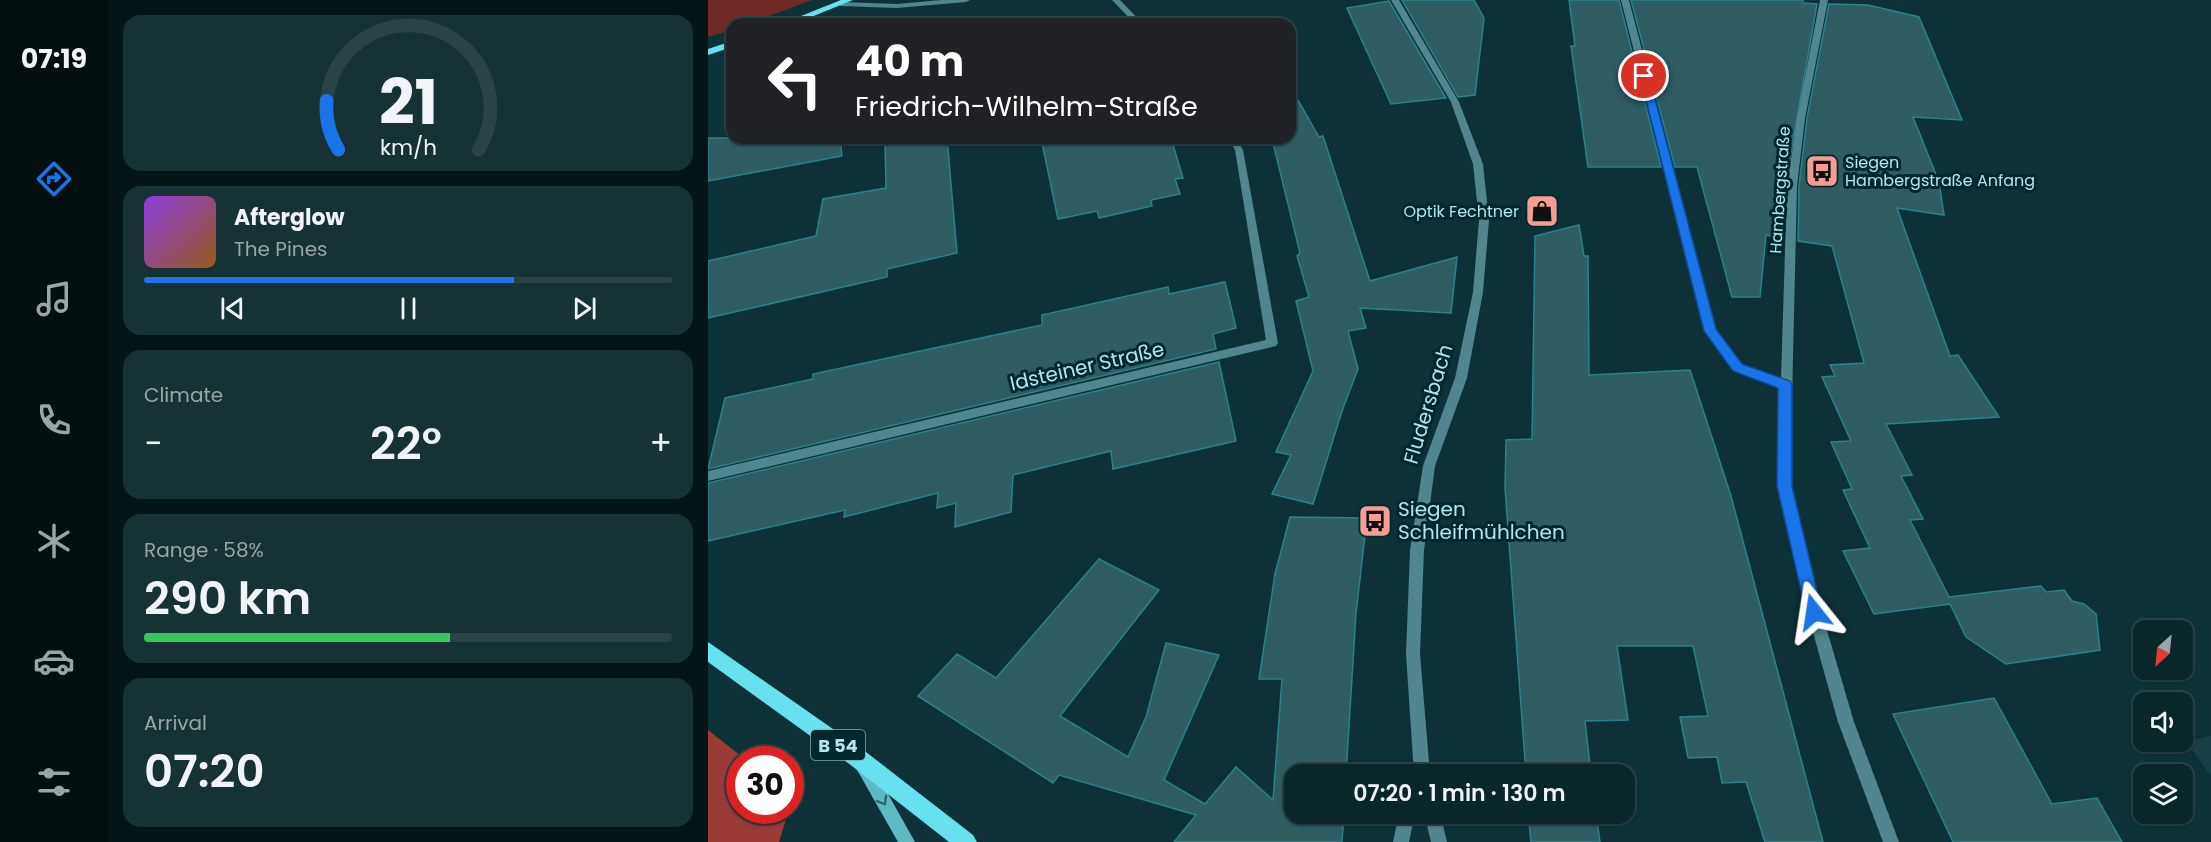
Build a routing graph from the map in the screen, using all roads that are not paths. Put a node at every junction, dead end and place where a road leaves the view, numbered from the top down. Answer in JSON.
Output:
{"nodes":[{"id":1,"x":966,"y":0,"type":"edge"},
{"id":2,"x":1116,"y":0,"type":"edge"},
{"id":3,"x":1395,"y":0,"type":"edge"},
{"id":4,"x":1625,"y":0,"type":"edge"},
{"id":5,"x":1824,"y":0,"type":"edge"},
{"id":6,"x":845,"y":2,"type":"edge"},
{"id":7,"x":802,"y":18,"type":"edge"},
{"id":8,"x":1133,"y":18,"type":"edge"},
{"id":9,"x":726,"y":46,"type":"edge"},
{"id":10,"x":708,"y":52,"type":"edge"},
{"id":11,"x":1236,"y":144,"type":"edge"},
{"id":12,"x":1785,"y":385,"type":"junction"},
{"id":13,"x":708,"y":476,"type":"edge"},
{"id":14,"x":708,"y":651,"type":"edge"},
{"id":15,"x":859,"y":759,"type":"junction"},
{"id":16,"x":1420,"y":764,"type":"edge"},
{"id":17,"x":1405,"y":824,"type":"edge"},
{"id":18,"x":1435,"y":824,"type":"edge"},
{"id":19,"x":907,"y":842,"type":"edge"},
{"id":20,"x":966,"y":842,"type":"edge"},
{"id":21,"x":1401,"y":842,"type":"edge"},
{"id":22,"x":1439,"y":842,"type":"edge"},
{"id":23,"x":1891,"y":842,"type":"edge"}],
"edges":[{"from":1,"to":6,"type":"street"},
{"from":2,"to":8,"type":"street"},
{"from":3,"to":16,"type":"street","name":"Fludersbach"},
{"from":4,"to":12,"type":"street"},
{"from":5,"to":12,"type":"street","name":"Hambergstraße"},
{"from":6,"to":7,"type":"main road"},
{"from":9,"to":10,"type":"main road"},
{"from":11,"to":13,"type":"street","name":"Idsteiner Straße"},
{"from":12,"to":23,"type":"street","name":"Hambergstraße"},
{"from":14,"to":15,"type":"main road","number":"B 54"},
{"from":15,"to":19,"type":"main road","one_way":true},
{"from":15,"to":20,"type":"main road","number":"B 54"},
{"from":17,"to":21,"type":"street"},
{"from":18,"to":22,"type":"street"}]}
